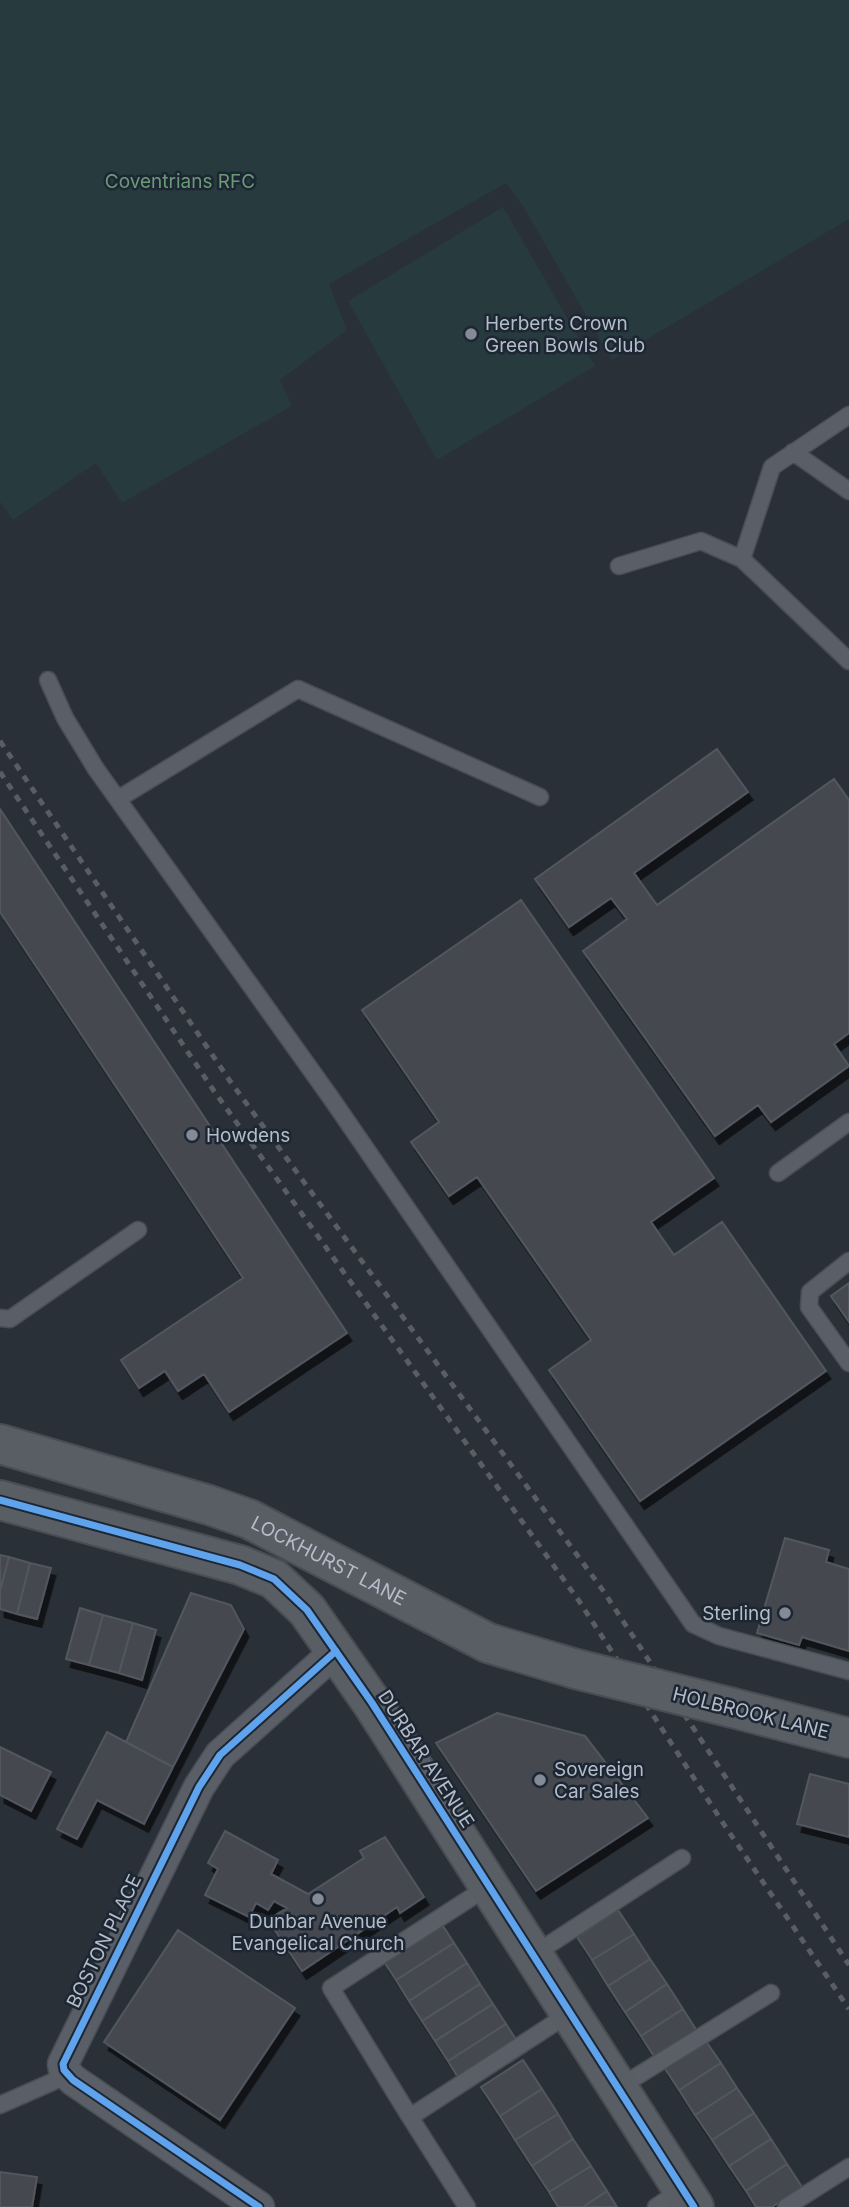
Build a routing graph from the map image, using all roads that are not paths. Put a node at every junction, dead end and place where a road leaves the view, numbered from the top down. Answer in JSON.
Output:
{"nodes":[{"id":1,"x":849,"y":415,"type":"edge"},
{"id":2,"x":793,"y":453,"type":"junction"},
{"id":3,"x":849,"y":491,"type":"edge"},
{"id":4,"x":742,"y":559,"type":"junction"},
{"id":5,"x":619,"y":566,"type":"dead end"},
{"id":6,"x":849,"y":662,"type":"edge"},
{"id":7,"x":48,"y":680,"type":"dead end"},
{"id":8,"x":540,"y":797,"type":"dead end"},
{"id":9,"x":118,"y":799,"type":"junction"},
{"id":10,"x":849,"y":1122,"type":"edge"},
{"id":11,"x":778,"y":1173,"type":"dead end"},
{"id":12,"x":138,"y":1230,"type":"dead end"},
{"id":13,"x":849,"y":1261,"type":"edge"},
{"id":14,"x":0,"y":1318,"type":"edge"},
{"id":15,"x":849,"y":1363,"type":"edge"},
{"id":16,"x":0,"y":1444,"type":"edge"},
{"id":17,"x":0,"y":1500,"type":"edge"},
{"id":18,"x":336,"y":1651,"type":"junction"},
{"id":19,"x":849,"y":1671,"type":"edge"},
{"id":20,"x":653,"y":1689,"type":"joint"},
{"id":21,"x":849,"y":1738,"type":"edge"},
{"id":22,"x":682,"y":1858,"type":"dead end"},
{"id":23,"x":489,"y":1886,"type":"junction"},
{"id":24,"x":533,"y":1955,"type":"junction"},
{"id":25,"x":771,"y":1993,"type":"dead end"},
{"id":26,"x":570,"y":2013,"type":"junction"},
{"id":27,"x":68,"y":2076,"type":"junction"},
{"id":28,"x":618,"y":2088,"type":"junction"},
{"id":29,"x":0,"y":2105,"type":"edge"},
{"id":30,"x":410,"y":2117,"type":"junction"},
{"id":31,"x":849,"y":2167,"type":"edge"},
{"id":32,"x":232,"y":2199,"type":"edge"},
{"id":33,"x":678,"y":2201,"type":"edge"},
{"id":34,"x":259,"y":2207,"type":"edge"},
{"id":35,"x":467,"y":2207,"type":"edge"},
{"id":36,"x":786,"y":2207,"type":"edge"}],
"edges":[{"from":1,"to":2,"type":"lane"},
{"from":2,"to":3,"type":"lane"},
{"from":2,"to":4,"type":"lane"},
{"from":4,"to":5,"type":"lane"},
{"from":4,"to":6,"type":"lane"},
{"from":7,"to":9,"type":"lane"},
{"from":8,"to":9,"type":"lane"},
{"from":9,"to":19,"type":"lane"},
{"from":10,"to":11,"type":"lane"},
{"from":12,"to":14,"type":"lane"},
{"from":13,"to":15,"type":"lane"},
{"from":16,"to":20,"type":"street","name":"LOCKHURST LANE","bridge":true},
{"from":17,"to":18,"type":"street","name":"DURBAR AVENUE"},
{"from":18,"to":23,"type":"street","name":"DURBAR AVENUE"},
{"from":18,"to":27,"type":"street","name":"BOSTON PLACE"},
{"from":20,"to":21,"type":"street","name":"HOLBROOK LANE","bridge":true},
{"from":22,"to":24,"type":"lane"},
{"from":23,"to":24,"type":"street","name":"DURBAR AVENUE"},
{"from":23,"to":30,"type":"lane"},
{"from":24,"to":26,"type":"street","name":"DURBAR AVENUE"},
{"from":25,"to":28,"type":"lane"},
{"from":26,"to":28,"type":"street","name":"DURBAR AVENUE"},
{"from":26,"to":30,"type":"lane"},
{"from":27,"to":29,"type":"lane"},
{"from":27,"to":32,"type":"street"},
{"from":28,"to":33,"type":"street","name":"DURBAR AVENUE"},
{"from":30,"to":35,"type":"lane"},
{"from":31,"to":36,"type":"lane"},
{"from":32,"to":34,"type":"street"}]}
